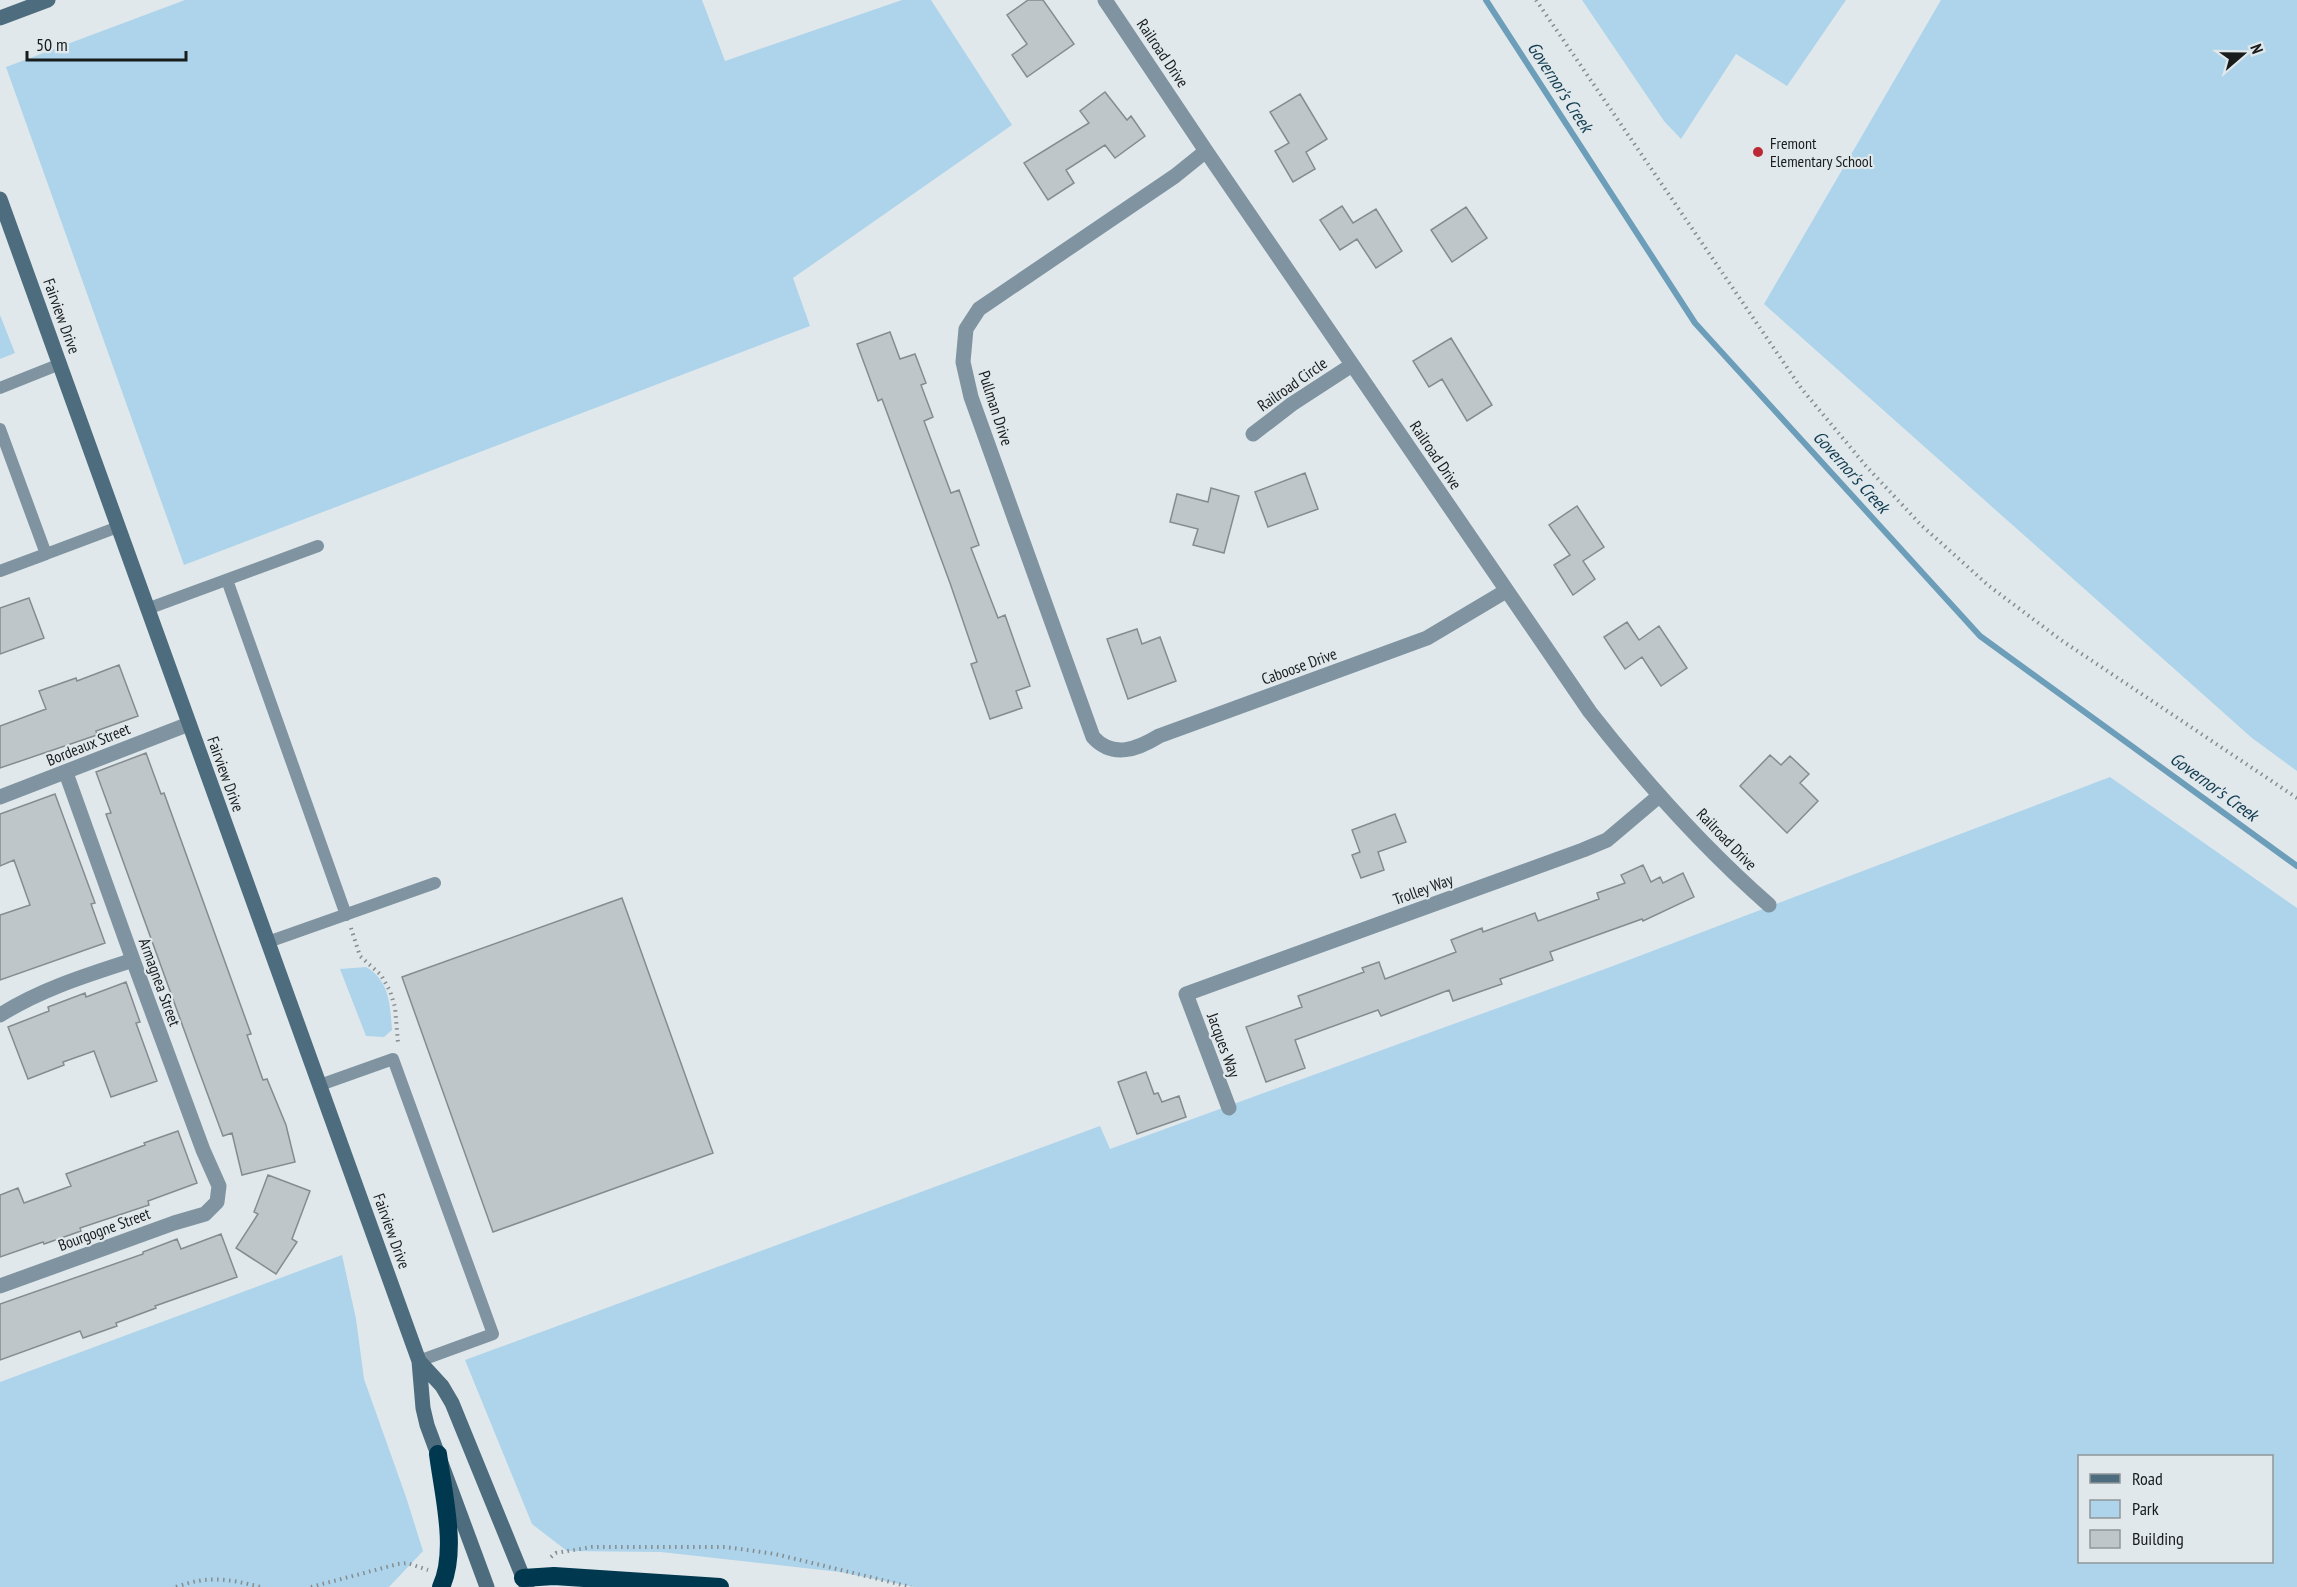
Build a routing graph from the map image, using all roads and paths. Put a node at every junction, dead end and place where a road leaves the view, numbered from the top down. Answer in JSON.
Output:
{"nodes":[{"id":1,"x":48,"y":0,"type":"edge"},
{"id":2,"x":1105,"y":0,"type":"edge"},
{"id":3,"x":1536,"y":0,"type":"edge"},
{"id":4,"x":0,"y":18,"type":"edge"},
{"id":5,"x":1206,"y":151,"type":"junction"},
{"id":6,"x":0,"y":199,"type":"edge"},
{"id":7,"x":60,"y":364,"type":"junction"},
{"id":8,"x":1352,"y":365,"type":"junction"},
{"id":9,"x":0,"y":388,"type":"edge"},
{"id":10,"x":0,"y":429,"type":"edge"},
{"id":11,"x":1253,"y":434,"type":"dead end"},
{"id":12,"x":118,"y":527,"type":"junction"},
{"id":13,"x":318,"y":546,"type":"dead end"},
{"id":14,"x":46,"y":554,"type":"junction"},
{"id":15,"x":0,"y":571,"type":"edge"},
{"id":16,"x":227,"y":580,"type":"junction"},
{"id":17,"x":1506,"y":591,"type":"junction"},
{"id":18,"x":147,"y":609,"type":"junction"},
{"id":19,"x":189,"y":724,"type":"junction"},
{"id":20,"x":1098,"y":742,"type":"joint"},
{"id":21,"x":66,"y":773,"type":"junction"},
{"id":22,"x":1659,"y":796,"type":"junction"},
{"id":23,"x":0,"y":797,"type":"edge"},
{"id":24,"x":2297,"y":798,"type":"edge"},
{"id":25,"x":435,"y":883,"type":"dead end"},
{"id":26,"x":1769,"y":905,"type":"dead end"},
{"id":27,"x":346,"y":915,"type":"junction"},
{"id":28,"x":351,"y":927,"type":"dead end"},
{"id":29,"x":268,"y":942,"type":"junction"},
{"id":30,"x":133,"y":960,"type":"junction"},
{"id":31,"x":1186,"y":994,"type":"joint"},
{"id":32,"x":0,"y":1015,"type":"edge"},
{"id":33,"x":398,"y":1043,"type":"dead end"},
{"id":34,"x":320,"y":1085,"type":"junction"},
{"id":35,"x":1229,"y":1108,"type":"dead end"},
{"id":36,"x":217,"y":1202,"type":"joint"},
{"id":37,"x":0,"y":1286,"type":"edge"},
{"id":38,"x":420,"y":1361,"type":"junction"},
{"id":39,"x":438,"y":1454,"type":"junction"},
{"id":40,"x":549,"y":1559,"type":"dead end"},
{"id":41,"x":430,"y":1571,"type":"dead end"},
{"id":42,"x":525,"y":1583,"type":"edge"},
{"id":43,"x":176,"y":1587,"type":"edge"},
{"id":44,"x":261,"y":1587,"type":"edge"},
{"id":45,"x":311,"y":1587,"type":"edge"},
{"id":46,"x":441,"y":1587,"type":"edge"},
{"id":47,"x":487,"y":1587,"type":"edge"},
{"id":48,"x":720,"y":1587,"type":"edge"},
{"id":49,"x":910,"y":1587,"type":"edge"}],
"edges":[{"from":1,"to":4,"type":"main road"},
{"from":2,"to":5,"type":"street","name":"Railroad Drive"},
{"from":3,"to":24,"type":"path"},
{"from":5,"to":8,"type":"street","name":"Railroad Drive"},
{"from":5,"to":20,"type":"street","name":"Pullman Drive"},
{"from":6,"to":7,"type":"main road","name":"Fairview Drive"},
{"from":7,"to":9,"type":"lane"},
{"from":7,"to":12,"type":"main road","name":"Fairview Drive"},
{"from":8,"to":11,"type":"street","name":"Railroad Circle"},
{"from":8,"to":17,"type":"street","name":"Railroad Drive"},
{"from":10,"to":14,"type":"lane"},
{"from":12,"to":14,"type":"lane"},
{"from":12,"to":18,"type":"main road","name":"Fairview Drive"},
{"from":13,"to":16,"type":"lane"},
{"from":14,"to":15,"type":"lane"},
{"from":16,"to":18,"type":"lane"},
{"from":16,"to":27,"type":"lane"},
{"from":17,"to":20,"type":"street","name":"Caboose Drive"},
{"from":17,"to":22,"type":"street","name":"Railroad Drive"},
{"from":18,"to":19,"type":"main road","name":"Fairview Drive"},
{"from":19,"to":21,"type":"street","name":"Bordeaux Street"},
{"from":19,"to":29,"type":"main road","name":"Fairview Drive"},
{"from":21,"to":23,"type":"street","name":"Bordeaux Street"},
{"from":21,"to":30,"type":"street","name":"Armagnea Street"},
{"from":22,"to":26,"type":"street","name":"Railroad Drive"},
{"from":22,"to":31,"type":"street","name":"Trolley Way"},
{"from":25,"to":27,"type":"lane"},
{"from":27,"to":29,"type":"lane"},
{"from":28,"to":33,"type":"path"},
{"from":29,"to":34,"type":"main road","name":"Fairview Drive"},
{"from":30,"to":32,"type":"street"},
{"from":30,"to":36,"type":"street","name":"Armagnea Street"},
{"from":31,"to":35,"type":"street","name":"Jacques Way"},
{"from":34,"to":38,"type":"main road","name":"Fairview Drive"},
{"from":34,"to":38,"type":"lane"},
{"from":36,"to":37,"type":"street","name":"Bourgogne Street"},
{"from":38,"to":39,"type":"main road","name":"Fairview Drive"},
{"from":38,"to":42,"type":"main road","name":"Fairview Drive"},
{"from":39,"to":46,"type":"highway"},
{"from":39,"to":47,"type":"main road","name":"Fairview Drive"},
{"from":40,"to":49,"type":"path"},
{"from":41,"to":45,"type":"path"},
{"from":42,"to":48,"type":"highway"},
{"from":43,"to":44,"type":"path"}]}
